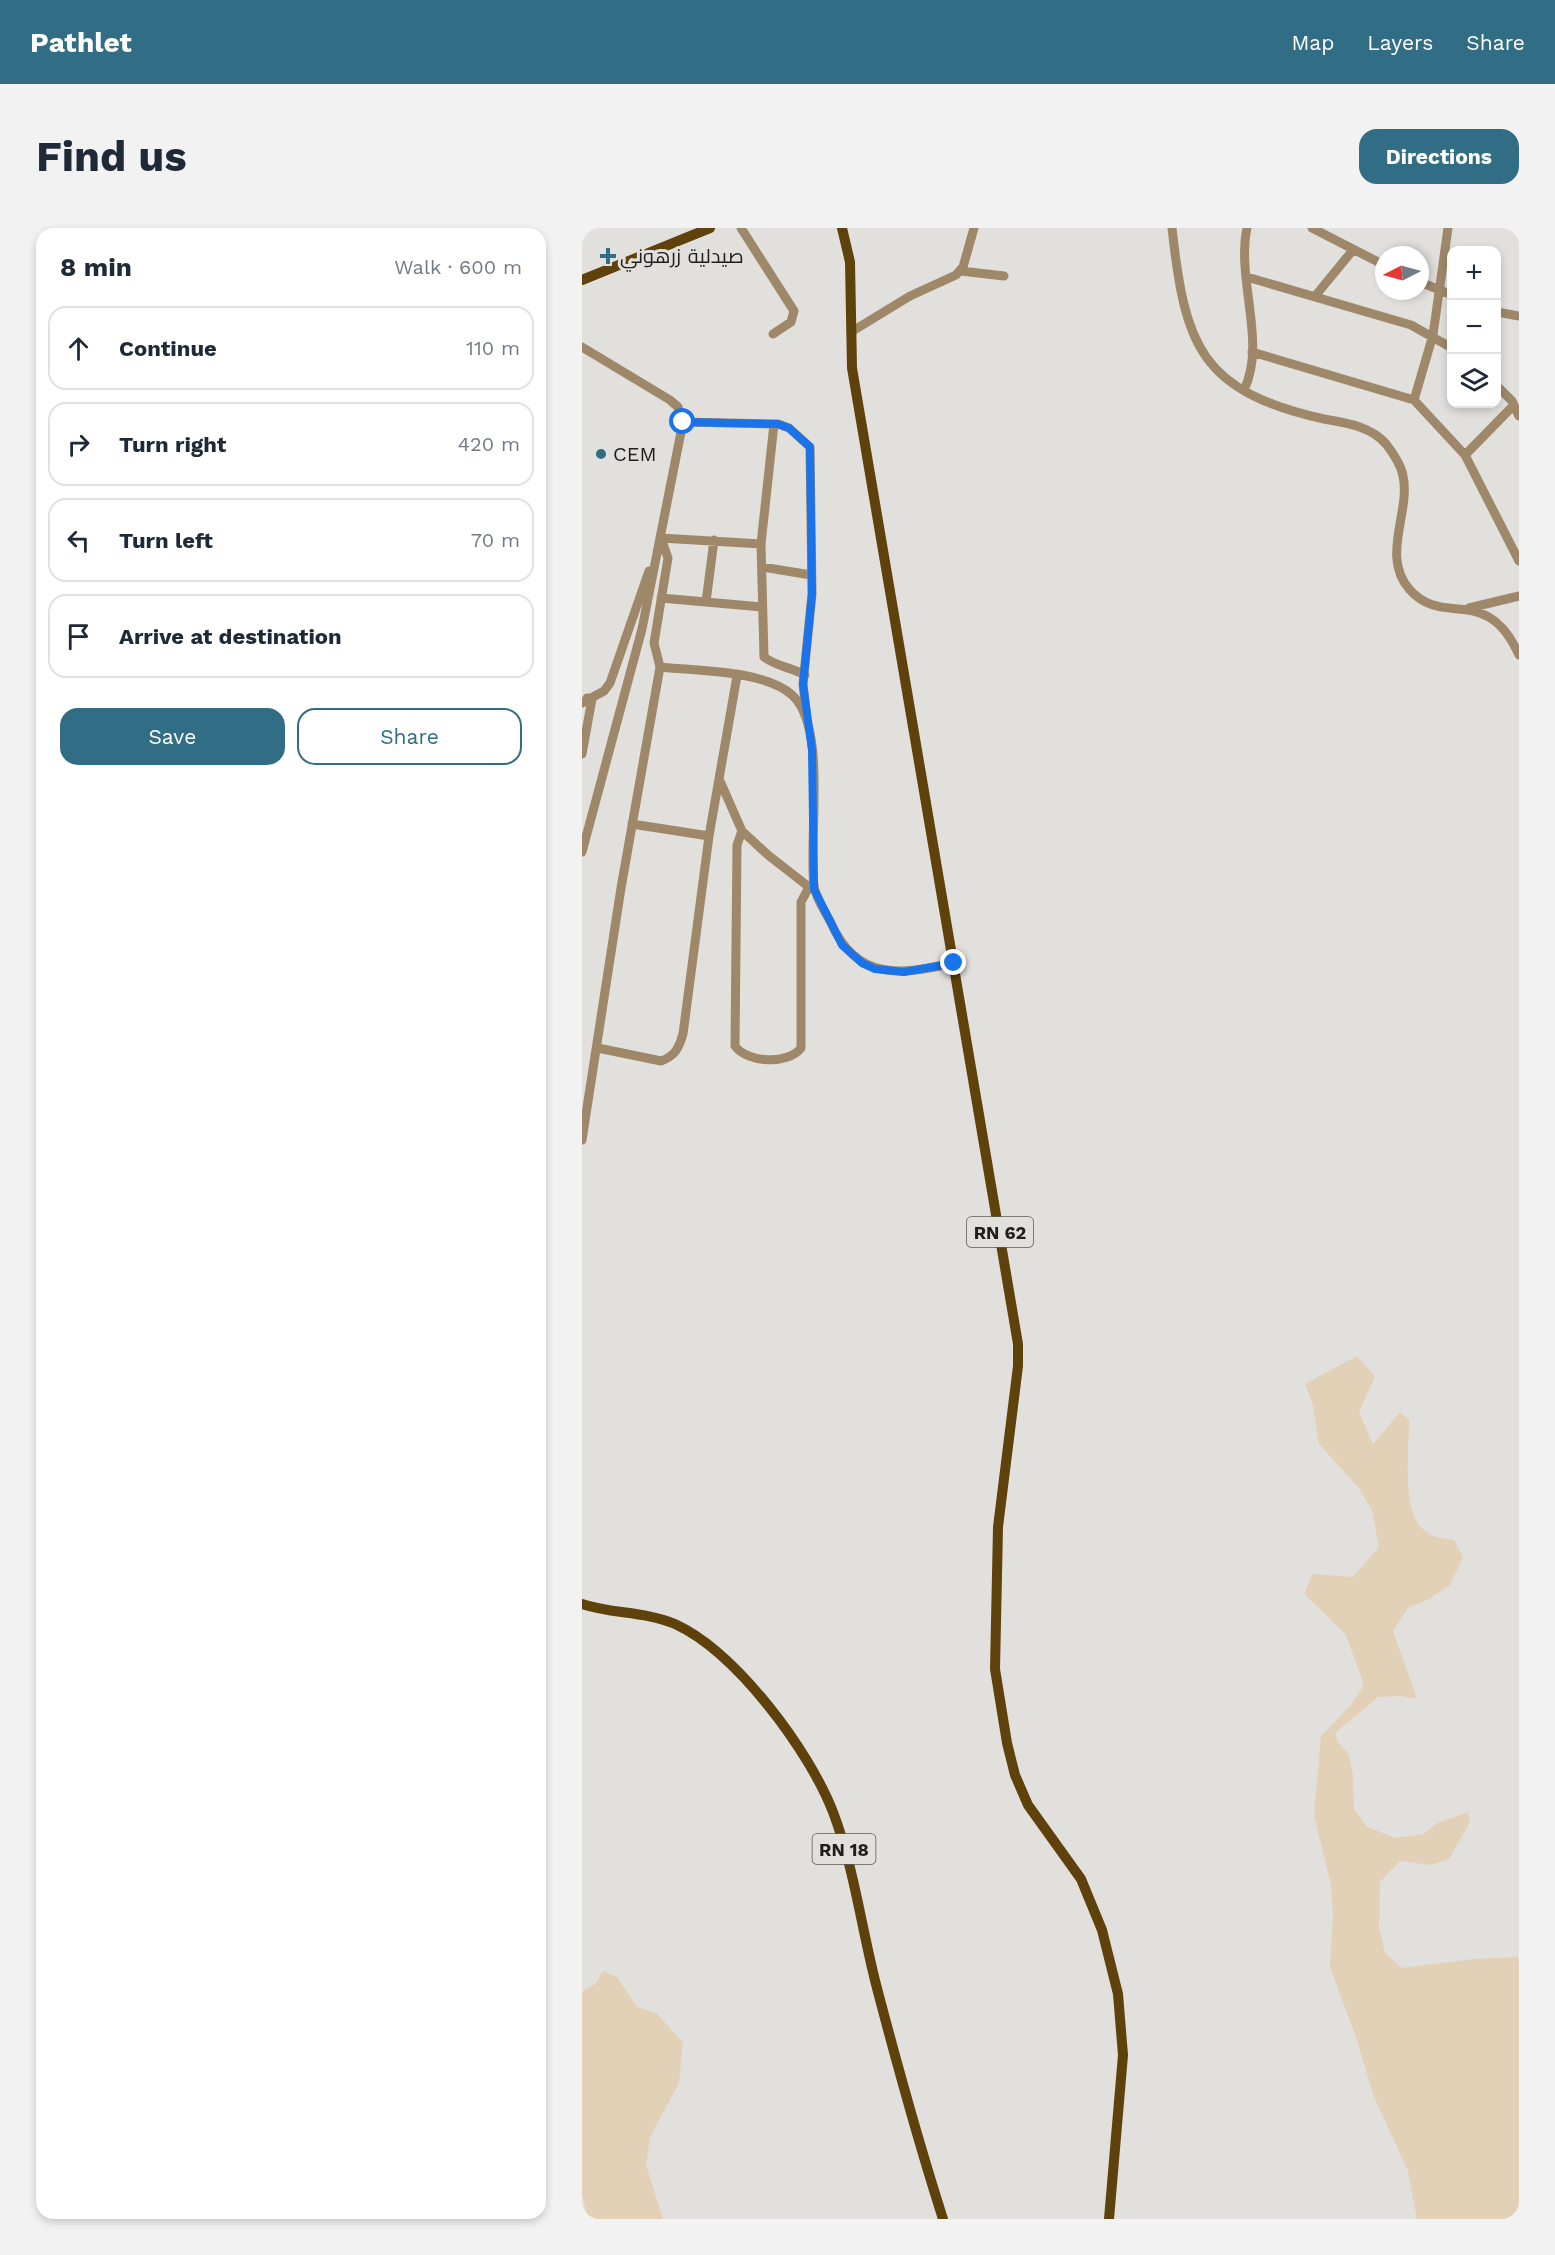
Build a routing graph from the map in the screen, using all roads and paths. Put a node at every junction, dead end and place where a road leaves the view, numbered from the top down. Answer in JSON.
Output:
{"nodes":[{"id":1,"x":710,"y":228,"type":"edge"},
{"id":2,"x":741,"y":228,"type":"edge"},
{"id":3,"x":842,"y":228,"type":"edge"},
{"id":4,"x":974,"y":228,"type":"edge"},
{"id":5,"x":1172,"y":228,"type":"edge"},
{"id":6,"x":1247,"y":228,"type":"edge"},
{"id":7,"x":1312,"y":228,"type":"edge"},
{"id":8,"x":1448,"y":228,"type":"edge"},
{"id":9,"x":1353,"y":250,"type":"junction"},
{"id":10,"x":1375,"y":261,"type":"edge"},
{"id":11,"x":961,"y":271,"type":"junction"},
{"id":12,"x":1004,"y":276,"type":"dead end"},
{"id":13,"x":1247,"y":277,"type":"junction"},
{"id":14,"x":582,"y":280,"type":"edge"},
{"id":15,"x":1429,"y":286,"type":"edge"},
{"id":16,"x":1441,"y":291,"type":"junction"},
{"id":17,"x":1447,"y":293,"type":"edge"},
{"id":18,"x":1316,"y":296,"type":"junction"},
{"id":19,"x":1501,"y":313,"type":"edge"},
{"id":20,"x":1519,"y":316,"type":"edge"},
{"id":21,"x":851,"y":332,"type":"junction"},
{"id":22,"x":773,"y":334,"type":"dead end"},
{"id":23,"x":1433,"y":335,"type":"junction"},
{"id":24,"x":1447,"y":345,"type":"edge"},
{"id":25,"x":582,"y":347,"type":"edge"},
{"id":26,"x":1252,"y":352,"type":"junction"},
{"id":27,"x":1244,"y":390,"type":"junction"},
{"id":28,"x":1501,"y":390,"type":"edge"},
{"id":29,"x":1414,"y":400,"type":"junction"},
{"id":30,"x":1514,"y":405,"type":"junction"},
{"id":31,"x":1519,"y":416,"type":"edge"},
{"id":32,"x":683,"y":422,"type":"junction"},
{"id":33,"x":774,"y":424,"type":"junction"},
{"id":34,"x":1465,"y":455,"type":"junction"},
{"id":35,"x":661,"y":538,"type":"junction"},
{"id":36,"x":714,"y":540,"type":"junction"},
{"id":37,"x":760,"y":544,"type":"junction"},
{"id":38,"x":1519,"y":561,"type":"edge"},
{"id":39,"x":762,"y":567,"type":"junction"},
{"id":40,"x":811,"y":575,"type":"junction"},
{"id":41,"x":1519,"y":596,"type":"edge"},
{"id":42,"x":661,"y":598,"type":"junction"},
{"id":43,"x":706,"y":602,"type":"junction"},
{"id":44,"x":762,"y":607,"type":"junction"},
{"id":45,"x":1467,"y":608,"type":"junction"},
{"id":46,"x":1519,"y":656,"type":"edge"},
{"id":47,"x":660,"y":667,"type":"junction"},
{"id":48,"x":805,"y":675,"type":"junction"},
{"id":49,"x":737,"y":676,"type":"junction"},
{"id":50,"x":587,"y":698,"type":"edge"},
{"id":51,"x":582,"y":703,"type":"edge"},
{"id":52,"x":806,"y":717,"type":"junction"},
{"id":53,"x":582,"y":754,"type":"edge"},
{"id":54,"x":720,"y":781,"type":"junction"},
{"id":55,"x":632,"y":824,"type":"junction"},
{"id":56,"x":742,"y":831,"type":"junction"},
{"id":57,"x":709,"y":836,"type":"junction"},
{"id":58,"x":582,"y":852,"type":"edge"},
{"id":59,"x":812,"y":888,"type":"junction"},
{"id":60,"x":954,"y":963,"type":"junction"},
{"id":61,"x":598,"y":1048,"type":"junction"},
{"id":62,"x":582,"y":1140,"type":"edge"},
{"id":63,"x":583,"y":1602,"type":"edge"},
{"id":64,"x":943,"y":2219,"type":"edge"},
{"id":65,"x":1109,"y":2219,"type":"edge"}],
"edges":[{"from":1,"to":14,"type":"main road"},
{"from":2,"to":22,"type":"street"},
{"from":3,"to":21,"type":"main road","number":"RN 62"},
{"from":4,"to":11,"type":"street"},
{"from":5,"to":27,"type":"street"},
{"from":6,"to":13,"type":"street"},
{"from":7,"to":9,"type":"street"},
{"from":8,"to":16,"type":"street"},
{"from":9,"to":10,"type":"street"},
{"from":9,"to":18,"type":"street"},
{"from":11,"to":12,"type":"street"},
{"from":11,"to":21,"type":"street"},
{"from":13,"to":18,"type":"street"},
{"from":13,"to":26,"type":"street"},
{"from":15,"to":16,"type":"street"},
{"from":16,"to":17,"type":"street"},
{"from":16,"to":23,"type":"street"},
{"from":18,"to":23,"type":"street"},
{"from":19,"to":20,"type":"street"},
{"from":21,"to":60,"type":"main road","number":"RN 62"},
{"from":23,"to":24,"type":"street"},
{"from":23,"to":29,"type":"street"},
{"from":25,"to":32,"type":"street"},
{"from":26,"to":27,"type":"street"},
{"from":26,"to":29,"type":"street"},
{"from":27,"to":45,"type":"street"},
{"from":28,"to":30,"type":"street"},
{"from":29,"to":34,"type":"street"},
{"from":30,"to":31,"type":"street"},
{"from":30,"to":34,"type":"street"},
{"from":32,"to":33,"type":"street"},
{"from":32,"to":35,"type":"street"},
{"from":33,"to":37,"type":"street"},
{"from":33,"to":40,"type":"street"},
{"from":34,"to":38,"type":"street"},
{"from":35,"to":36,"type":"street"},
{"from":35,"to":42,"type":"street"},
{"from":35,"to":50,"type":"street"},
{"from":35,"to":58,"type":"street"},
{"from":36,"to":37,"type":"street"},
{"from":36,"to":43,"type":"street"},
{"from":37,"to":39,"type":"street"},
{"from":39,"to":40,"type":"street"},
{"from":39,"to":44,"type":"street"},
{"from":40,"to":48,"type":"street"},
{"from":41,"to":45,"type":"street"},
{"from":42,"to":43,"type":"street"},
{"from":42,"to":47,"type":"street"},
{"from":43,"to":44,"type":"street"},
{"from":44,"to":48,"type":"street"},
{"from":45,"to":46,"type":"street"},
{"from":47,"to":49,"type":"street"},
{"from":47,"to":55,"type":"street"},
{"from":48,"to":52,"type":"street"},
{"from":49,"to":52,"type":"street"},
{"from":49,"to":54,"type":"street"},
{"from":50,"to":51,"type":"street"},
{"from":50,"to":53,"type":"street"},
{"from":52,"to":59,"type":"street"},
{"from":54,"to":56,"type":"street"},
{"from":54,"to":57,"type":"street"},
{"from":55,"to":57,"type":"street"},
{"from":55,"to":61,"type":"street"},
{"from":56,"to":59,"type":"street"},
{"from":56,"to":59,"type":"street"},
{"from":57,"to":61,"type":"street"},
{"from":59,"to":60,"type":"street"},
{"from":60,"to":65,"type":"main road","number":"RN 62"},
{"from":61,"to":62,"type":"street"},
{"from":63,"to":64,"type":"main road","number":"RN 18"}]}
